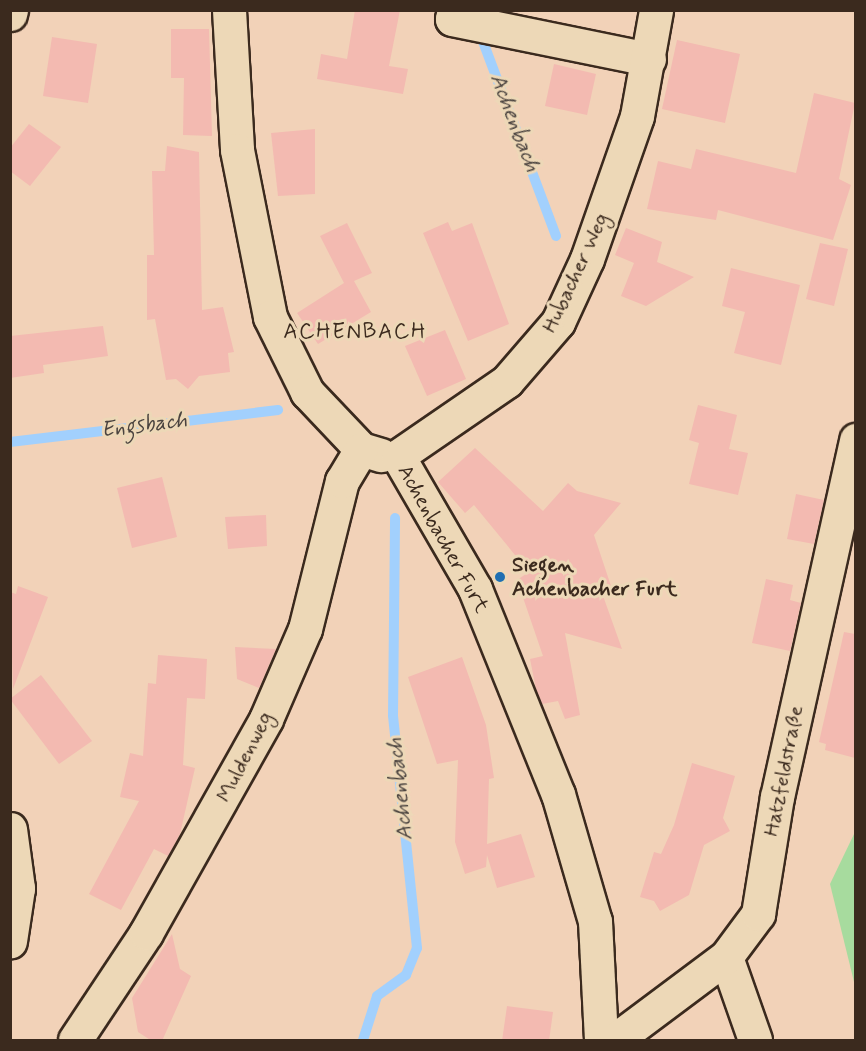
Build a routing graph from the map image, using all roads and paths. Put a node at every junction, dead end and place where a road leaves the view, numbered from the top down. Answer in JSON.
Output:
{"nodes":[{"id":1,"x":229,"y":10,"type":"edge"},
{"id":2,"x":454,"y":10,"type":"edge"},
{"id":3,"x":656,"y":10,"type":"edge"},
{"id":4,"x":649,"y":59,"type":"junction"},
{"id":5,"x":855,"y":440,"type":"edge"},
{"id":6,"x":361,"y":449,"type":"junction"},
{"id":7,"x":398,"y":456,"type":"junction"},
{"id":8,"x":10,"y":829,"type":"edge"},
{"id":9,"x":10,"y":941,"type":"edge"},
{"id":10,"x":726,"y":957,"type":"junction"},
{"id":11,"x":75,"y":1041,"type":"edge"},
{"id":12,"x":601,"y":1041,"type":"edge"},
{"id":13,"x":615,"y":1041,"type":"edge"},
{"id":14,"x":755,"y":1041,"type":"edge"}],
"edges":[{"from":1,"to":6,"type":"street"},
{"from":2,"to":4,"type":"street"},
{"from":3,"to":4,"type":"street","name":"Hubacher Weg"},
{"from":4,"to":7,"type":"street","name":"Hubacher Weg"},
{"from":5,"to":10,"type":"street","name":"Hatzfeldstraße"},
{"from":6,"to":7,"type":"street","name":"Achenbacher Furt"},
{"from":6,"to":11,"type":"street","name":"Muldenweg"},
{"from":7,"to":12,"type":"street","name":"Achenbacher Furt"},
{"from":8,"to":9,"type":"street"},
{"from":10,"to":13,"type":"street","name":"Hatzfeldstraße"},
{"from":10,"to":14,"type":"street"}]}
